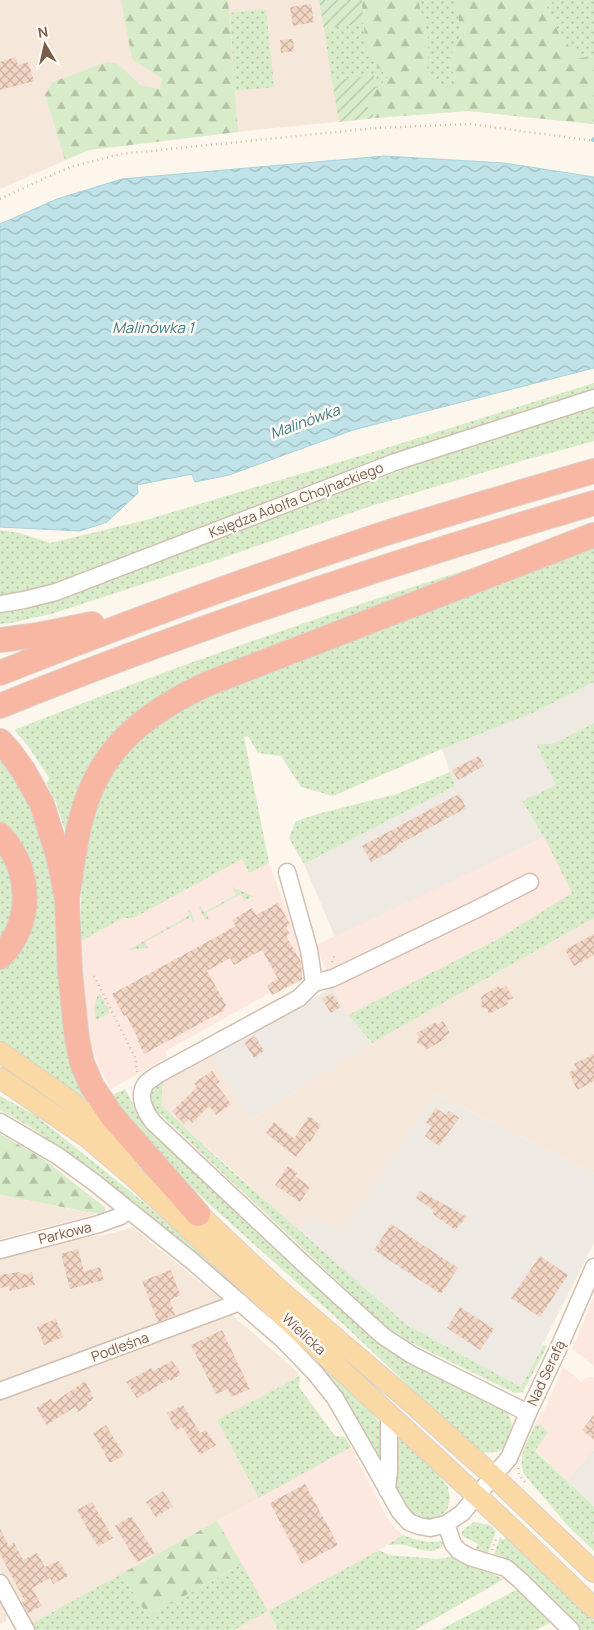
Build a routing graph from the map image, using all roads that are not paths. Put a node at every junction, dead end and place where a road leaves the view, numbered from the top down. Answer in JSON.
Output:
{"nodes":[{"id":1,"x":594,"y":398,"type":"edge"},
{"id":2,"x":594,"y":471,"type":"edge"},
{"id":3,"x":594,"y":503,"type":"edge"},
{"id":4,"x":594,"y":535,"type":"edge"},
{"id":5,"x":0,"y":604,"type":"edge"},
{"id":6,"x":181,"y":604,"type":"junction"},
{"id":7,"x":0,"y":640,"type":"edge"},
{"id":8,"x":0,"y":673,"type":"edge"},
{"id":9,"x":45,"y":688,"type":"junction"},
{"id":10,"x":0,"y":706,"type":"edge"},
{"id":11,"x":0,"y":715,"type":"edge"},
{"id":12,"x":0,"y":741,"type":"edge"},
{"id":13,"x":0,"y":835,"type":"edge"},
{"id":14,"x":287,"y":872,"type":"dead end"},
{"id":15,"x":530,"y":882,"type":"dead end"},
{"id":16,"x":67,"y":899,"type":"junction"},
{"id":17,"x":0,"y":957,"type":"edge"},
{"id":18,"x":314,"y":983,"type":"junction"},
{"id":19,"x":0,"y":1052,"type":"edge"},
{"id":20,"x":0,"y":1078,"type":"edge"},
{"id":21,"x":0,"y":1122,"type":"edge"},
{"id":22,"x":126,"y":1210,"type":"junction"},
{"id":23,"x":198,"y":1214,"type":"junction"},
{"id":24,"x":0,"y":1250,"type":"edge"},
{"id":25,"x":594,"y":1267,"type":"edge"},
{"id":26,"x":240,"y":1302,"type":"junction"},
{"id":27,"x":0,"y":1392,"type":"edge"},
{"id":28,"x":528,"y":1413,"type":"junction"},
{"id":29,"x":389,"y":1414,"type":"junction"},
{"id":30,"x":493,"y":1476,"type":"junction"},
{"id":31,"x":387,"y":1490,"type":"junction"},
{"id":32,"x":477,"y":1496,"type":"junction"},
{"id":33,"x":446,"y":1524,"type":"junction"},
{"id":34,"x":594,"y":1572,"type":"edge"},
{"id":35,"x":0,"y":1583,"type":"edge"},
{"id":36,"x":594,"y":1608,"type":"edge"},
{"id":37,"x":26,"y":1630,"type":"edge"},
{"id":38,"x":571,"y":1630,"type":"edge"}],
"edges":[{"from":1,"to":5,"type":"street","name":"Księdza Adolfa Chojnackiego"},
{"from":2,"to":6,"type":"highway"},
{"from":3,"to":9,"type":"highway"},
{"from":4,"to":16,"type":"highway"},
{"from":6,"to":7,"type":"highway"},
{"from":6,"to":8,"type":"highway"},
{"from":9,"to":10,"type":"highway"},
{"from":9,"to":11,"type":"highway"},
{"from":12,"to":16,"type":"highway"},
{"from":13,"to":17,"type":"highway"},
{"from":14,"to":18,"type":"street"},
{"from":15,"to":18,"type":"street"},
{"from":16,"to":23,"type":"highway"},
{"from":18,"to":28,"type":"street"},
{"from":19,"to":23,"type":"main road","name":"Wielicka"},
{"from":20,"to":29,"type":"main road","name":"Wielicka"},
{"from":21,"to":22,"type":"street"},
{"from":22,"to":24,"type":"street","name":"Parkowa"},
{"from":22,"to":26,"type":"street"},
{"from":23,"to":30,"type":"main road","name":"Wielicka"},
{"from":25,"to":28,"type":"street","name":"Nad Serafą"},
{"from":26,"to":27,"type":"street","name":"Podleśna"},
{"from":26,"to":31,"type":"street"},
{"from":28,"to":30,"type":"street","name":"Nad Serafą"},
{"from":29,"to":31,"type":"street"},
{"from":29,"to":32,"type":"main road","name":"Wielicka"},
{"from":30,"to":32,"type":"street","name":"Nad Serafą"},
{"from":30,"to":34,"type":"main road","name":"Wielicka"},
{"from":31,"to":33,"type":"street"},
{"from":32,"to":33,"type":"street","name":"Nad Serafą"},
{"from":32,"to":36,"type":"main road","name":"Wielicka"},
{"from":33,"to":38,"type":"street"},
{"from":35,"to":37,"type":"street"}]}
